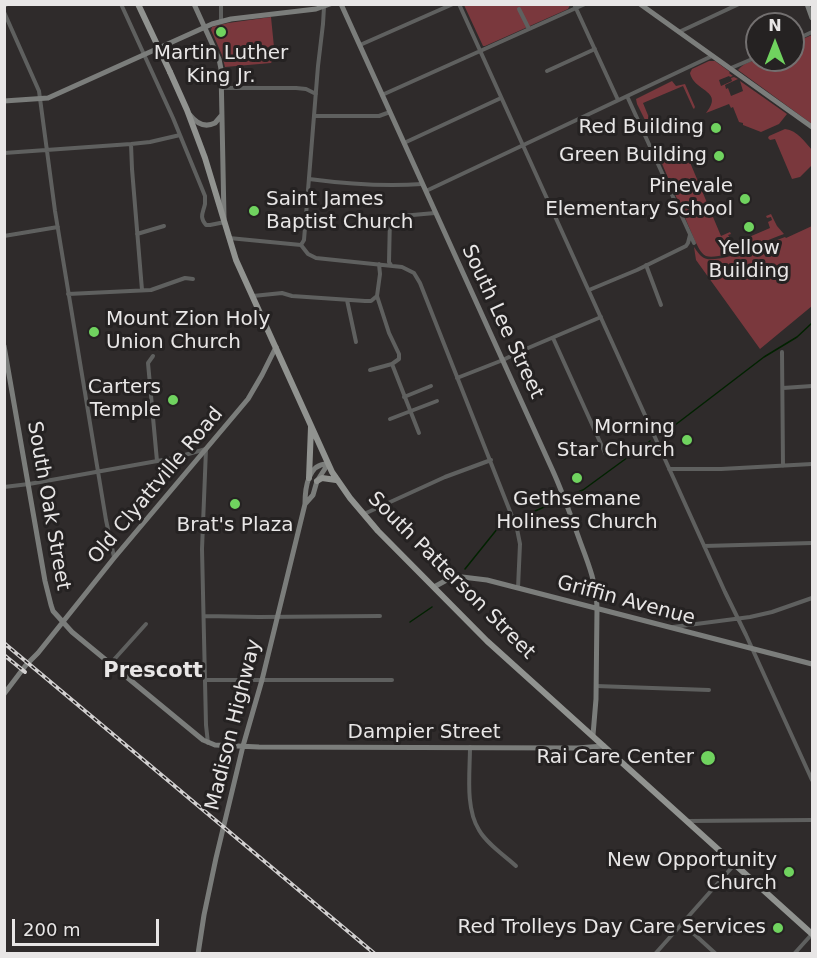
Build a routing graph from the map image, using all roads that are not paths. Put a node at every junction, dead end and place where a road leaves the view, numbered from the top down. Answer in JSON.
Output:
{"nodes":[{"id":1,"x":121,"y":4,"type":"edge"},
{"id":2,"x":138,"y":4,"type":"edge"},
{"id":3,"x":194,"y":4,"type":"edge"},
{"id":4,"x":221,"y":4,"type":"edge"},
{"id":5,"x":341,"y":4,"type":"edge"},
{"id":6,"x":453,"y":4,"type":"edge"},
{"id":7,"x":459,"y":4,"type":"edge"},
{"id":8,"x":585,"y":4,"type":"edge"},
{"id":9,"x":640,"y":4,"type":"edge"},
{"id":10,"x":739,"y":4,"type":"edge"},
{"id":11,"x":807,"y":4,"type":"edge"},
{"id":12,"x":327,"y":6,"type":"edge"},
{"id":13,"x":575,"y":7,"type":"edge"},
{"id":14,"x":519,"y":9,"type":"dead end"},
{"id":15,"x":4,"y":12,"type":"edge"},
{"id":16,"x":813,"y":18,"type":"edge"},
{"id":17,"x":221,"y":21,"type":"junction"},
{"id":18,"x":204,"y":27,"type":"junction"},
{"id":19,"x":529,"y":29,"type":"junction"},
{"id":20,"x":679,"y":32,"type":"junction"},
{"id":21,"x":360,"y":45,"type":"junction"},
{"id":22,"x":595,"y":49,"type":"junction"},
{"id":23,"x":480,"y":51,"type":"junction"},
{"id":24,"x":144,"y":54,"type":"junction"},
{"id":25,"x":713,"y":56,"type":"junction"},
{"id":26,"x":745,"y":62,"type":"edge"},
{"id":27,"x":731,"y":68,"type":"junction"},
{"id":28,"x":547,"y":71,"type":"dead end"},
{"id":29,"x":222,"y":87,"type":"junction"},
{"id":30,"x":316,"y":94,"type":"junction"},
{"id":31,"x":382,"y":95,"type":"junction"},
{"id":32,"x":627,"y":96,"type":"junction"},
{"id":33,"x":502,"y":98,"type":"junction"},
{"id":34,"x":41,"y":99,"type":"junction"},
{"id":35,"x":618,"y":100,"type":"junction"},
{"id":36,"x":4,"y":101,"type":"edge"},
{"id":37,"x":187,"y":110,"type":"junction"},
{"id":38,"x":390,"y":112,"type":"junction"},
{"id":39,"x":222,"y":114,"type":"junction"},
{"id":40,"x":314,"y":116,"type":"junction"},
{"id":41,"x":813,"y":127,"type":"edge"},
{"id":42,"x":180,"y":135,"type":"junction"},
{"id":43,"x":404,"y":143,"type":"junction"},
{"id":44,"x":131,"y":144,"type":"junction"},
{"id":45,"x":524,"y":146,"type":"junction"},
{"id":46,"x":46,"y":150,"type":"junction"},
{"id":47,"x":4,"y":153,"type":"edge"},
{"id":48,"x":309,"y":179,"type":"junction"},
{"id":49,"x":422,"y":184,"type":"junction"},
{"id":50,"x":426,"y":191,"type":"junction"},
{"id":51,"x":435,"y":213,"type":"junction"},
{"id":52,"x":225,"y":222,"type":"junction"},
{"id":53,"x":164,"y":226,"type":"dead end"},
{"id":54,"x":58,"y":227,"type":"junction"},
{"id":55,"x":137,"y":234,"type":"junction"},
{"id":56,"x":690,"y":235,"type":"junction"},
{"id":57,"x":4,"y":236,"type":"edge"},
{"id":58,"x":229,"y":238,"type":"junction"},
{"id":59,"x":694,"y":243,"type":"dead end"},
{"id":60,"x":301,"y":245,"type":"junction"},
{"id":61,"x":379,"y":264,"type":"junction"},
{"id":62,"x":646,"y":265,"type":"junction"},
{"id":63,"x":392,"y":266,"type":"junction"},
{"id":64,"x":193,"y":279,"type":"dead end"},
{"id":65,"x":142,"y":290,"type":"junction"},
{"id":66,"x":589,"y":290,"type":"junction"},
{"id":67,"x":68,"y":294,"type":"junction"},
{"id":68,"x":253,"y":296,"type":"junction"},
{"id":69,"x":377,"y":296,"type":"junction"},
{"id":70,"x":347,"y":300,"type":"junction"},
{"id":71,"x":661,"y":305,"type":"dead end"},
{"id":72,"x":601,"y":317,"type":"junction"},
{"id":73,"x":553,"y":338,"type":"junction"},
{"id":74,"x":356,"y":342,"type":"dead end"},
{"id":75,"x":4,"y":346,"type":"edge"},
{"id":76,"x":276,"y":347,"type":"junction"},
{"id":77,"x":782,"y":352,"type":"dead end"},
{"id":78,"x":153,"y":356,"type":"dead end"},
{"id":79,"x":503,"y":360,"type":"junction"},
{"id":80,"x":392,"y":364,"type":"junction"},
{"id":81,"x":370,"y":370,"type":"dead end"},
{"id":82,"x":7,"y":372,"type":"edge"},
{"id":83,"x":457,"y":378,"type":"junction"},
{"id":84,"x":431,"y":386,"type":"dead end"},
{"id":85,"x":813,"y":386,"type":"edge"},
{"id":86,"x":783,"y":388,"type":"junction"},
{"id":87,"x":404,"y":397,"type":"junction"},
{"id":88,"x":437,"y":401,"type":"dead end"},
{"id":89,"x":410,"y":412,"type":"junction"},
{"id":90,"x":390,"y":419,"type":"dead end"},
{"id":91,"x":311,"y":424,"type":"junction"},
{"id":92,"x":419,"y":433,"type":"dead end"},
{"id":93,"x":206,"y":449,"type":"junction"},
{"id":94,"x":610,"y":456,"type":"dead end"},
{"id":95,"x":491,"y":460,"type":"junction"},
{"id":96,"x":157,"y":461,"type":"junction"},
{"id":97,"x":328,"y":464,"type":"junction"},
{"id":98,"x":813,"y":464,"type":"edge"},
{"id":99,"x":783,"y":466,"type":"junction"},
{"id":100,"x":669,"y":469,"type":"junction"},
{"id":101,"x":98,"y":472,"type":"junction"},
{"id":102,"x":309,"y":478,"type":"junction"},
{"id":103,"x":337,"y":480,"type":"junction"},
{"id":104,"x":317,"y":481,"type":"junction"},
{"id":105,"x":28,"y":484,"type":"junction"},
{"id":106,"x":4,"y":487,"type":"edge"},
{"id":107,"x":305,"y":504,"type":"junction"},
{"id":108,"x":363,"y":514,"type":"junction"},
{"id":109,"x":813,"y":543,"type":"edge"},
{"id":110,"x":704,"y":546,"type":"junction"},
{"id":111,"x":114,"y":558,"type":"junction"},
{"id":112,"x":434,"y":587,"type":"junction"},
{"id":113,"x":518,"y":588,"type":"junction"},
{"id":114,"x":813,"y":598,"type":"edge"},
{"id":115,"x":597,"y":609,"type":"junction"},
{"id":116,"x":204,"y":616,"type":"junction"},
{"id":117,"x":277,"y":616,"type":"junction"},
{"id":118,"x":380,"y":616,"type":"dead end"},
{"id":119,"x":738,"y":618,"type":"junction"},
{"id":120,"x":62,"y":622,"type":"junction"},
{"id":121,"x":146,"y":624,"type":"dead end"},
{"id":122,"x":669,"y":627,"type":"junction"},
{"id":123,"x":752,"y":648,"type":"junction"},
{"id":124,"x":110,"y":664,"type":"junction"},
{"id":125,"x":813,"y":664,"type":"edge"},
{"id":126,"x":205,"y":680,"type":"junction"},
{"id":127,"x":262,"y":680,"type":"junction"},
{"id":128,"x":392,"y":680,"type":"dead end"},
{"id":129,"x":596,"y":687,"type":"junction"},
{"id":130,"x":709,"y":690,"type":"dead end"},
{"id":131,"x":4,"y":694,"type":"edge"},
{"id":132,"x":593,"y":735,"type":"junction"},
{"id":133,"x":208,"y":743,"type":"junction"},
{"id":134,"x":243,"y":746,"type":"junction"},
{"id":135,"x":604,"y":746,"type":"junction"},
{"id":136,"x":470,"y":747,"type":"junction"},
{"id":137,"x":813,"y":780,"type":"edge"},
{"id":138,"x":813,"y":820,"type":"edge"},
{"id":139,"x":687,"y":821,"type":"junction"},
{"id":140,"x":735,"y":864,"type":"junction"},
{"id":141,"x":516,"y":866,"type":"dead end"},
{"id":142,"x":682,"y":923,"type":"junction"},
{"id":143,"x":812,"y":934,"type":"edge"},
{"id":144,"x":198,"y":954,"type":"edge"},
{"id":145,"x":655,"y":954,"type":"edge"},
{"id":146,"x":716,"y":954,"type":"edge"},
{"id":147,"x":794,"y":954,"type":"edge"}],
"edges":[{"from":1,"to":24,"type":"street"},
{"from":2,"to":37,"type":"main road","name":"South Patterson Street","bridge":true},
{"from":3,"to":18,"type":"street"},
{"from":4,"to":17,"type":"street"},
{"from":5,"to":21,"type":"street","name":"South Lee Street"},
{"from":6,"to":21,"type":"street"},
{"from":7,"to":23,"type":"street"},
{"from":8,"to":13,"type":"street"},
{"from":9,"to":20,"type":"street"},
{"from":10,"to":20,"type":"street"},
{"from":11,"to":16,"type":"street"},
{"from":12,"to":17,"type":"street"},
{"from":12,"to":30,"type":"street"},
{"from":13,"to":19,"type":"street"},
{"from":13,"to":22,"type":"street"},
{"from":14,"to":19,"type":"street"},
{"from":15,"to":34,"type":"street"},
{"from":17,"to":18,"type":"street"},
{"from":18,"to":24,"type":"street"},
{"from":18,"to":29,"type":"street"},
{"from":19,"to":23,"type":"street"},
{"from":20,"to":25,"type":"street"},
{"from":21,"to":31,"type":"street","name":"South Lee Street"},
{"from":22,"to":28,"type":"street"},
{"from":22,"to":35,"type":"street"},
{"from":23,"to":31,"type":"street"},
{"from":23,"to":33,"type":"street"},
{"from":24,"to":34,"type":"street"},
{"from":24,"to":42,"type":"street"},
{"from":25,"to":27,"type":"street"},
{"from":25,"to":32,"type":"street"},
{"from":26,"to":27,"type":"street"},
{"from":27,"to":41,"type":"street"},
{"from":29,"to":30,"type":"street"},
{"from":29,"to":39,"type":"street"},
{"from":30,"to":40,"type":"street"},
{"from":31,"to":38,"type":"street","name":"South Lee Street"},
{"from":32,"to":35,"type":"street"},
{"from":32,"to":56,"type":"street"},
{"from":33,"to":43,"type":"street"},
{"from":33,"to":45,"type":"street"},
{"from":34,"to":36,"type":"street"},
{"from":34,"to":46,"type":"street"},
{"from":35,"to":45,"type":"street"},
{"from":37,"to":39,"type":"street"},
{"from":37,"to":52,"type":"main road","name":"South Patterson Street"},
{"from":38,"to":40,"type":"street"},
{"from":38,"to":43,"type":"street","name":"South Lee Street"},
{"from":39,"to":52,"type":"street"},
{"from":40,"to":48,"type":"street"},
{"from":42,"to":44,"type":"street"},
{"from":42,"to":52,"type":"street"},
{"from":43,"to":49,"type":"street","name":"South Lee Street"},
{"from":44,"to":46,"type":"street"},
{"from":44,"to":55,"type":"street"},
{"from":45,"to":50,"type":"street"},
{"from":45,"to":66,"type":"street"},
{"from":46,"to":47,"type":"street"},
{"from":46,"to":54,"type":"street"},
{"from":48,"to":49,"type":"street"},
{"from":48,"to":60,"type":"street"},
{"from":49,"to":50,"type":"street","name":"South Lee Street"},
{"from":50,"to":51,"type":"street","name":"South Lee Street"},
{"from":51,"to":63,"type":"street"},
{"from":51,"to":79,"type":"street","name":"South Lee Street"},
{"from":52,"to":58,"type":"main road","name":"South Patterson Street"},
{"from":53,"to":55,"type":"street"},
{"from":54,"to":57,"type":"street"},
{"from":54,"to":67,"type":"street"},
{"from":55,"to":65,"type":"street"},
{"from":56,"to":59,"type":"street"},
{"from":56,"to":62,"type":"street"},
{"from":58,"to":60,"type":"street"},
{"from":58,"to":68,"type":"main road","name":"South Patterson Street"},
{"from":60,"to":61,"type":"street"},
{"from":61,"to":63,"type":"street"},
{"from":61,"to":69,"type":"street"},
{"from":62,"to":66,"type":"street"},
{"from":62,"to":71,"type":"street"},
{"from":63,"to":83,"type":"street"},
{"from":64,"to":65,"type":"street"},
{"from":65,"to":67,"type":"street"},
{"from":66,"to":72,"type":"street"},
{"from":67,"to":101,"type":"street"},
{"from":68,"to":70,"type":"street"},
{"from":68,"to":76,"type":"main road","name":"South Patterson Street"},
{"from":69,"to":70,"type":"street"},
{"from":69,"to":80,"type":"street"},
{"from":70,"to":74,"type":"street"},
{"from":72,"to":73,"type":"street"},
{"from":72,"to":100,"type":"street"},
{"from":73,"to":79,"type":"street"},
{"from":73,"to":94,"type":"street"},
{"from":75,"to":82,"type":"street","name":"South Oak Street"},
{"from":76,"to":91,"type":"main road","name":"South Patterson Street"},
{"from":76,"to":93,"type":"street","name":"Old Clyattville Road"},
{"from":77,"to":86,"type":"street"},
{"from":78,"to":96,"type":"street"},
{"from":79,"to":83,"type":"street"},
{"from":79,"to":115,"type":"street","name":"South Lee Street"},
{"from":80,"to":81,"type":"street"},
{"from":80,"to":87,"type":"street"},
{"from":82,"to":105,"type":"street","name":"South Oak Street"},
{"from":83,"to":95,"type":"street"},
{"from":84,"to":87,"type":"street"},
{"from":85,"to":86,"type":"street"},
{"from":86,"to":99,"type":"street"},
{"from":87,"to":89,"type":"street"},
{"from":88,"to":89,"type":"street"},
{"from":89,"to":90,"type":"street"},
{"from":89,"to":92,"type":"street"},
{"from":91,"to":97,"type":"main road","name":"South Patterson Street"},
{"from":91,"to":102,"type":"main road"},
{"from":93,"to":96,"type":"street"},
{"from":93,"to":111,"type":"street","name":"Old Clyattville Road"},
{"from":93,"to":116,"type":"street"},
{"from":95,"to":108,"type":"street"},
{"from":95,"to":113,"type":"street"},
{"from":96,"to":101,"type":"street"},
{"from":97,"to":102,"type":"street"},
{"from":97,"to":103,"type":"main road","name":"South Patterson Street"},
{"from":97,"to":104,"type":"street","name":"Madison Highway"},
{"from":98,"to":99,"type":"street"},
{"from":99,"to":100,"type":"street"},
{"from":100,"to":110,"type":"street"},
{"from":101,"to":105,"type":"street"},
{"from":101,"to":111,"type":"street"},
{"from":102,"to":107,"type":"street","name":"Madison Highway"},
{"from":103,"to":104,"type":"main road"},
{"from":103,"to":108,"type":"main road","name":"South Patterson Street"},
{"from":104,"to":107,"type":"street","name":"Madison Highway"},
{"from":105,"to":106,"type":"street"},
{"from":105,"to":120,"type":"street","name":"South Oak Street"},
{"from":107,"to":117,"type":"street","name":"Madison Highway"},
{"from":108,"to":112,"type":"main road","name":"South Patterson Street"},
{"from":109,"to":110,"type":"street"},
{"from":110,"to":119,"type":"street"},
{"from":111,"to":120,"type":"street","name":"Old Clyattville Road"},
{"from":112,"to":113,"type":"street","name":"Griffin Avenue"},
{"from":112,"to":132,"type":"main road","name":"South Patterson Street"},
{"from":113,"to":115,"type":"street","name":"Griffin Avenue"},
{"from":114,"to":119,"type":"street"},
{"from":115,"to":122,"type":"street","name":"Griffin Avenue"},
{"from":115,"to":129,"type":"street","name":"South Lee Street"},
{"from":116,"to":117,"type":"street"},
{"from":116,"to":126,"type":"street"},
{"from":117,"to":118,"type":"street"},
{"from":117,"to":127,"type":"street","name":"Madison Highway"},
{"from":119,"to":122,"type":"street"},
{"from":119,"to":123,"type":"street"},
{"from":120,"to":124,"type":"street","name":"South Oak Street"},
{"from":120,"to":131,"type":"street","name":"Old Clyattville Road"},
{"from":121,"to":124,"type":"street"},
{"from":122,"to":123,"type":"street","name":"Griffin Avenue"},
{"from":123,"to":125,"type":"street","name":"Griffin Avenue"},
{"from":123,"to":137,"type":"street"},
{"from":124,"to":133,"type":"street","name":"South Oak Street"},
{"from":126,"to":127,"type":"street"},
{"from":126,"to":133,"type":"street"},
{"from":127,"to":128,"type":"street"},
{"from":127,"to":134,"type":"street","name":"Madison Highway"},
{"from":129,"to":130,"type":"street"},
{"from":129,"to":132,"type":"street","name":"South Lee Street"},
{"from":132,"to":135,"type":"main road","name":"South Patterson Street"},
{"from":133,"to":134,"type":"street"},
{"from":134,"to":136,"type":"street","name":"Dampier Street"},
{"from":134,"to":144,"type":"street","name":"Madison Highway"},
{"from":135,"to":136,"type":"street","name":"Dampier Street"},
{"from":135,"to":139,"type":"main road","name":"South Patterson Street"},
{"from":136,"to":141,"type":"street"},
{"from":138,"to":139,"type":"street"},
{"from":139,"to":140,"type":"main road","name":"South Patterson Street"},
{"from":140,"to":142,"type":"street"},
{"from":140,"to":143,"type":"main road","name":"South Patterson Street"},
{"from":142,"to":145,"type":"street"},
{"from":142,"to":146,"type":"street"},
{"from":143,"to":147,"type":"street"}]}
